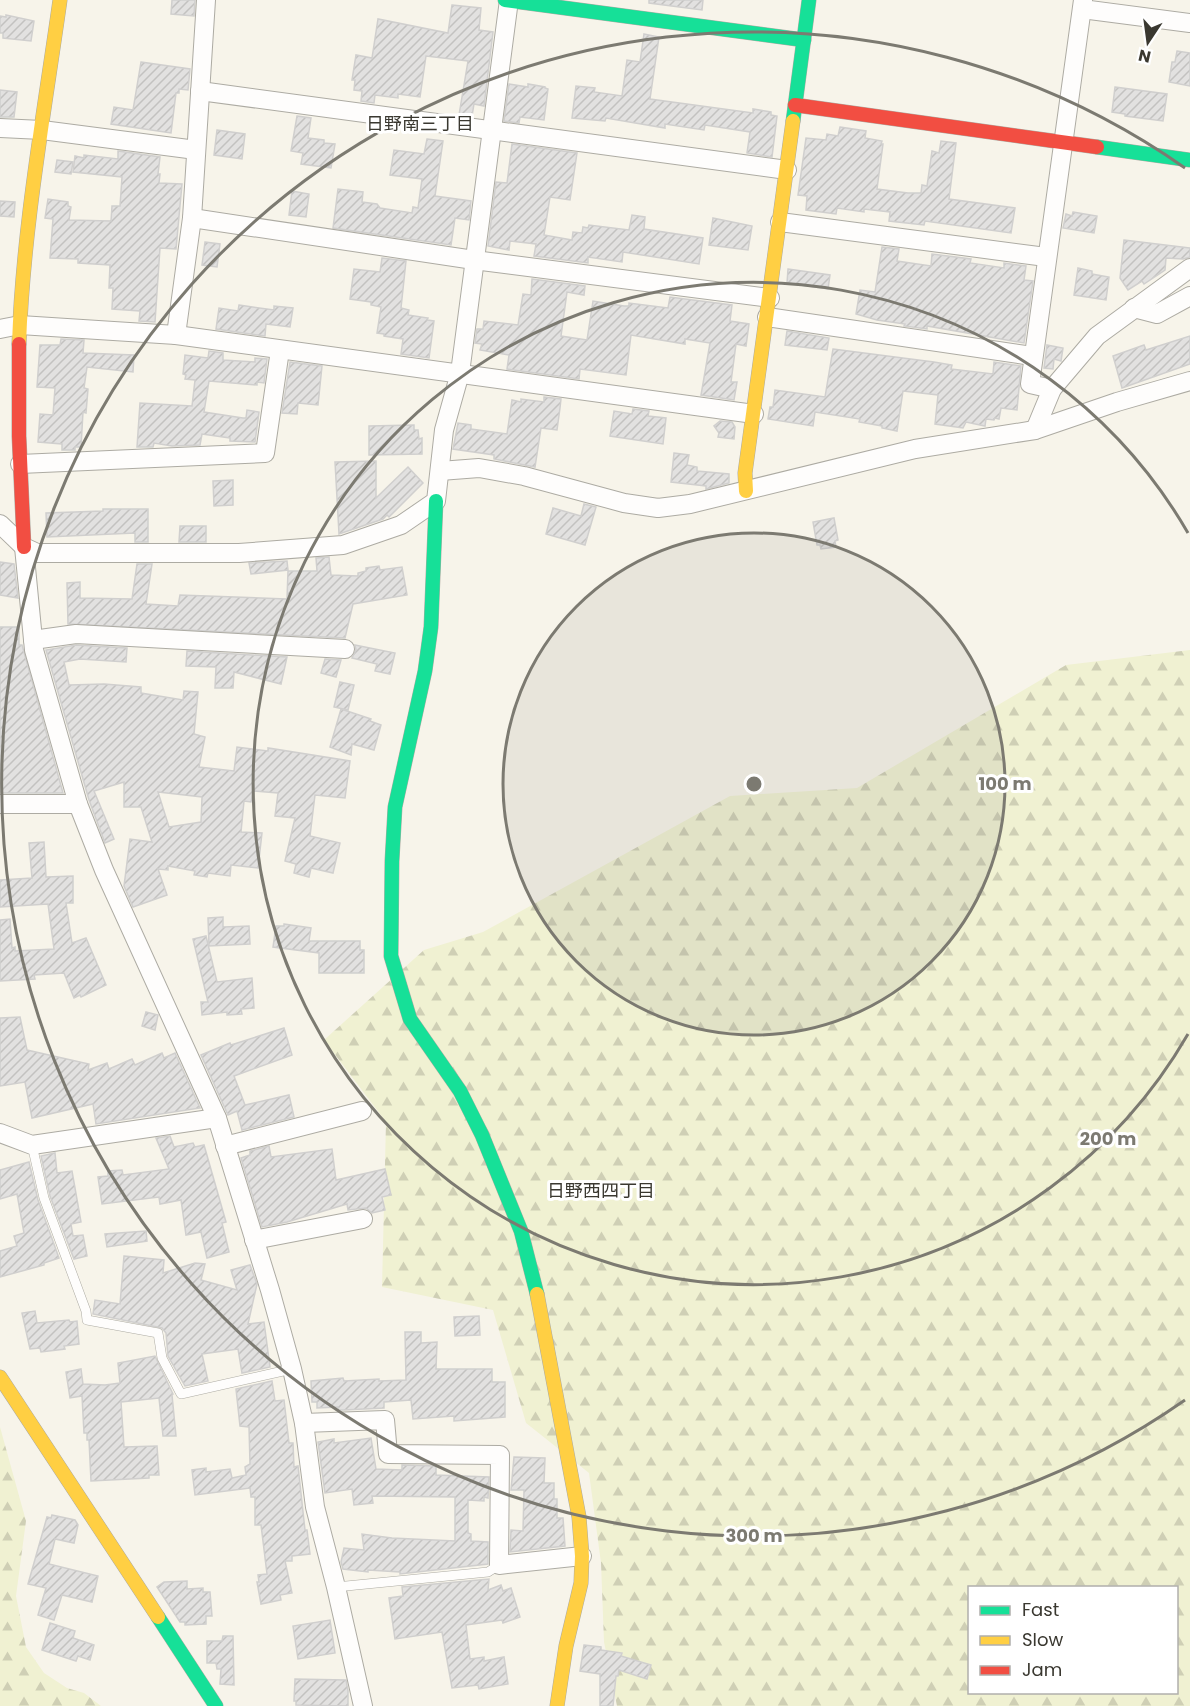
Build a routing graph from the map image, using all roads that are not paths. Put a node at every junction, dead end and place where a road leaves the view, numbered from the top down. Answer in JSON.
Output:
{"nodes":[{"id":1,"x":60,"y":0,"type":"edge"},
{"id":2,"x":206,"y":0,"type":"edge"},
{"id":3,"x":505,"y":0,"type":"edge"},
{"id":4,"x":509,"y":0,"type":"edge"},
{"id":5,"x":809,"y":0,"type":"edge"},
{"id":6,"x":1082,"y":4,"type":"edge"},
{"id":7,"x":1190,"y":23,"type":"edge"},
{"id":8,"x":804,"y":40,"type":"junction"},
{"id":9,"x":200,"y":91,"type":"junction"},
{"id":10,"x":795,"y":105,"type":"junction"},
{"id":11,"x":0,"y":128,"type":"edge"},
{"id":12,"x":42,"y":130,"type":"junction"},
{"id":13,"x":492,"y":132,"type":"junction"},
{"id":14,"x":1063,"y":142,"type":"junction"},
{"id":15,"x":196,"y":150,"type":"junction"},
{"id":16,"x":1190,"y":160,"type":"edge"},
{"id":17,"x":787,"y":170,"type":"junction"},
{"id":18,"x":192,"y":218,"type":"junction"},
{"id":19,"x":780,"y":222,"type":"junction"},
{"id":20,"x":1046,"y":257,"type":"junction"},
{"id":21,"x":474,"y":260,"type":"junction"},
{"id":22,"x":1190,"y":268,"type":"edge"},
{"id":23,"x":1190,"y":296,"type":"edge"},
{"id":24,"x":770,"y":298,"type":"junction"},
{"id":25,"x":1134,"y":308,"type":"junction"},
{"id":26,"x":767,"y":317,"type":"junction"},
{"id":27,"x":20,"y":326,"type":"junction"},
{"id":28,"x":0,"y":329,"type":"edge"},
{"id":29,"x":176,"y":335,"type":"junction"},
{"id":30,"x":280,"y":350,"type":"junction"},
{"id":31,"x":1032,"y":356,"type":"junction"},
{"id":32,"x":460,"y":373,"type":"junction"},
{"id":33,"x":1190,"y":381,"type":"edge"},
{"id":34,"x":1052,"y":389,"type":"junction"},
{"id":35,"x":754,"y":414,"type":"junction"},
{"id":36,"x":1035,"y":430,"type":"junction"},
{"id":37,"x":20,"y":464,"type":"junction"},
{"id":38,"x":440,"y":471,"type":"junction"},
{"id":39,"x":746,"y":491,"type":"junction"},
{"id":40,"x":436,"y":501,"type":"junction"},
{"id":41,"x":0,"y":524,"type":"edge"},
{"id":42,"x":24,"y":547,"type":"junction"},
{"id":43,"x":33,"y":640,"type":"junction"},
{"id":44,"x":345,"y":649,"type":"dead end"},
{"id":45,"x":0,"y":804,"type":"edge"},
{"id":46,"x":78,"y":804,"type":"junction"},
{"id":47,"x":362,"y":1111,"type":"dead end"},
{"id":48,"x":217,"y":1118,"type":"junction"},
{"id":49,"x":0,"y":1133,"type":"edge"},
{"id":50,"x":32,"y":1146,"type":"junction"},
{"id":51,"x":225,"y":1146,"type":"junction"},
{"id":52,"x":363,"y":1219,"type":"dead end"},
{"id":53,"x":254,"y":1240,"type":"junction"},
{"id":54,"x":292,"y":1369,"type":"junction"},
{"id":55,"x":0,"y":1377,"type":"edge"},
{"id":56,"x":304,"y":1423,"type":"junction"},
{"id":57,"x":582,"y":1556,"type":"junction"},
{"id":58,"x":499,"y":1565,"type":"junction"},
{"id":59,"x":336,"y":1587,"type":"junction"},
{"id":60,"x":216,"y":1706,"type":"edge"},
{"id":61,"x":363,"y":1706,"type":"edge"},
{"id":62,"x":557,"y":1706,"type":"edge"}],
"edges":[{"from":1,"to":12,"type":"street"},
{"from":2,"to":9,"type":"street"},
{"from":3,"to":4,"type":"street"},
{"from":4,"to":8,"type":"street"},
{"from":4,"to":13,"type":"street"},
{"from":5,"to":8,"type":"street"},
{"from":6,"to":7,"type":"street"},
{"from":6,"to":14,"type":"street"},
{"from":8,"to":10,"type":"street"},
{"from":9,"to":13,"type":"street"},
{"from":9,"to":15,"type":"street"},
{"from":10,"to":14,"type":"street"},
{"from":10,"to":17,"type":"street"},
{"from":11,"to":12,"type":"street"},
{"from":12,"to":15,"type":"street"},
{"from":12,"to":27,"type":"street"},
{"from":13,"to":17,"type":"street"},
{"from":13,"to":21,"type":"street"},
{"from":14,"to":16,"type":"street"},
{"from":14,"to":20,"type":"street"},
{"from":15,"to":18,"type":"street"},
{"from":17,"to":19,"type":"street"},
{"from":18,"to":21,"type":"street"},
{"from":18,"to":29,"type":"street"},
{"from":19,"to":20,"type":"street"},
{"from":19,"to":24,"type":"street"},
{"from":20,"to":31,"type":"street"},
{"from":21,"to":24,"type":"street"},
{"from":21,"to":32,"type":"street"},
{"from":22,"to":25,"type":"street"},
{"from":23,"to":25,"type":"street"},
{"from":24,"to":26,"type":"street"},
{"from":25,"to":34,"type":"street"},
{"from":26,"to":31,"type":"street"},
{"from":26,"to":35,"type":"street"},
{"from":27,"to":28,"type":"street"},
{"from":27,"to":29,"type":"street"},
{"from":27,"to":37,"type":"street"},
{"from":29,"to":30,"type":"street"},
{"from":30,"to":32,"type":"street"},
{"from":30,"to":37,"type":"street"},
{"from":31,"to":34,"type":"street"},
{"from":32,"to":35,"type":"street"},
{"from":32,"to":38,"type":"street"},
{"from":33,"to":36,"type":"street"},
{"from":34,"to":36,"type":"street"},
{"from":35,"to":39,"type":"street"},
{"from":36,"to":39,"type":"street"},
{"from":37,"to":42,"type":"street"},
{"from":38,"to":39,"type":"street"},
{"from":38,"to":40,"type":"street"},
{"from":40,"to":42,"type":"street"},
{"from":40,"to":57,"type":"street"},
{"from":41,"to":42,"type":"street"},
{"from":42,"to":43,"type":"street"},
{"from":43,"to":44,"type":"street"},
{"from":43,"to":46,"type":"street"},
{"from":45,"to":46,"type":"street"},
{"from":46,"to":48,"type":"street"},
{"from":47,"to":51,"type":"street"},
{"from":48,"to":50,"type":"street"},
{"from":48,"to":51,"type":"street"},
{"from":49,"to":50,"type":"street"},
{"from":50,"to":54,"type":"lane"},
{"from":51,"to":53,"type":"street"},
{"from":52,"to":53,"type":"street"},
{"from":53,"to":54,"type":"street"},
{"from":54,"to":56,"type":"street"},
{"from":55,"to":60,"type":"street"},
{"from":56,"to":58,"type":"street"},
{"from":56,"to":59,"type":"street"},
{"from":57,"to":58,"type":"street"},
{"from":57,"to":62,"type":"street"},
{"from":58,"to":59,"type":"lane"},
{"from":59,"to":61,"type":"street"}]}
